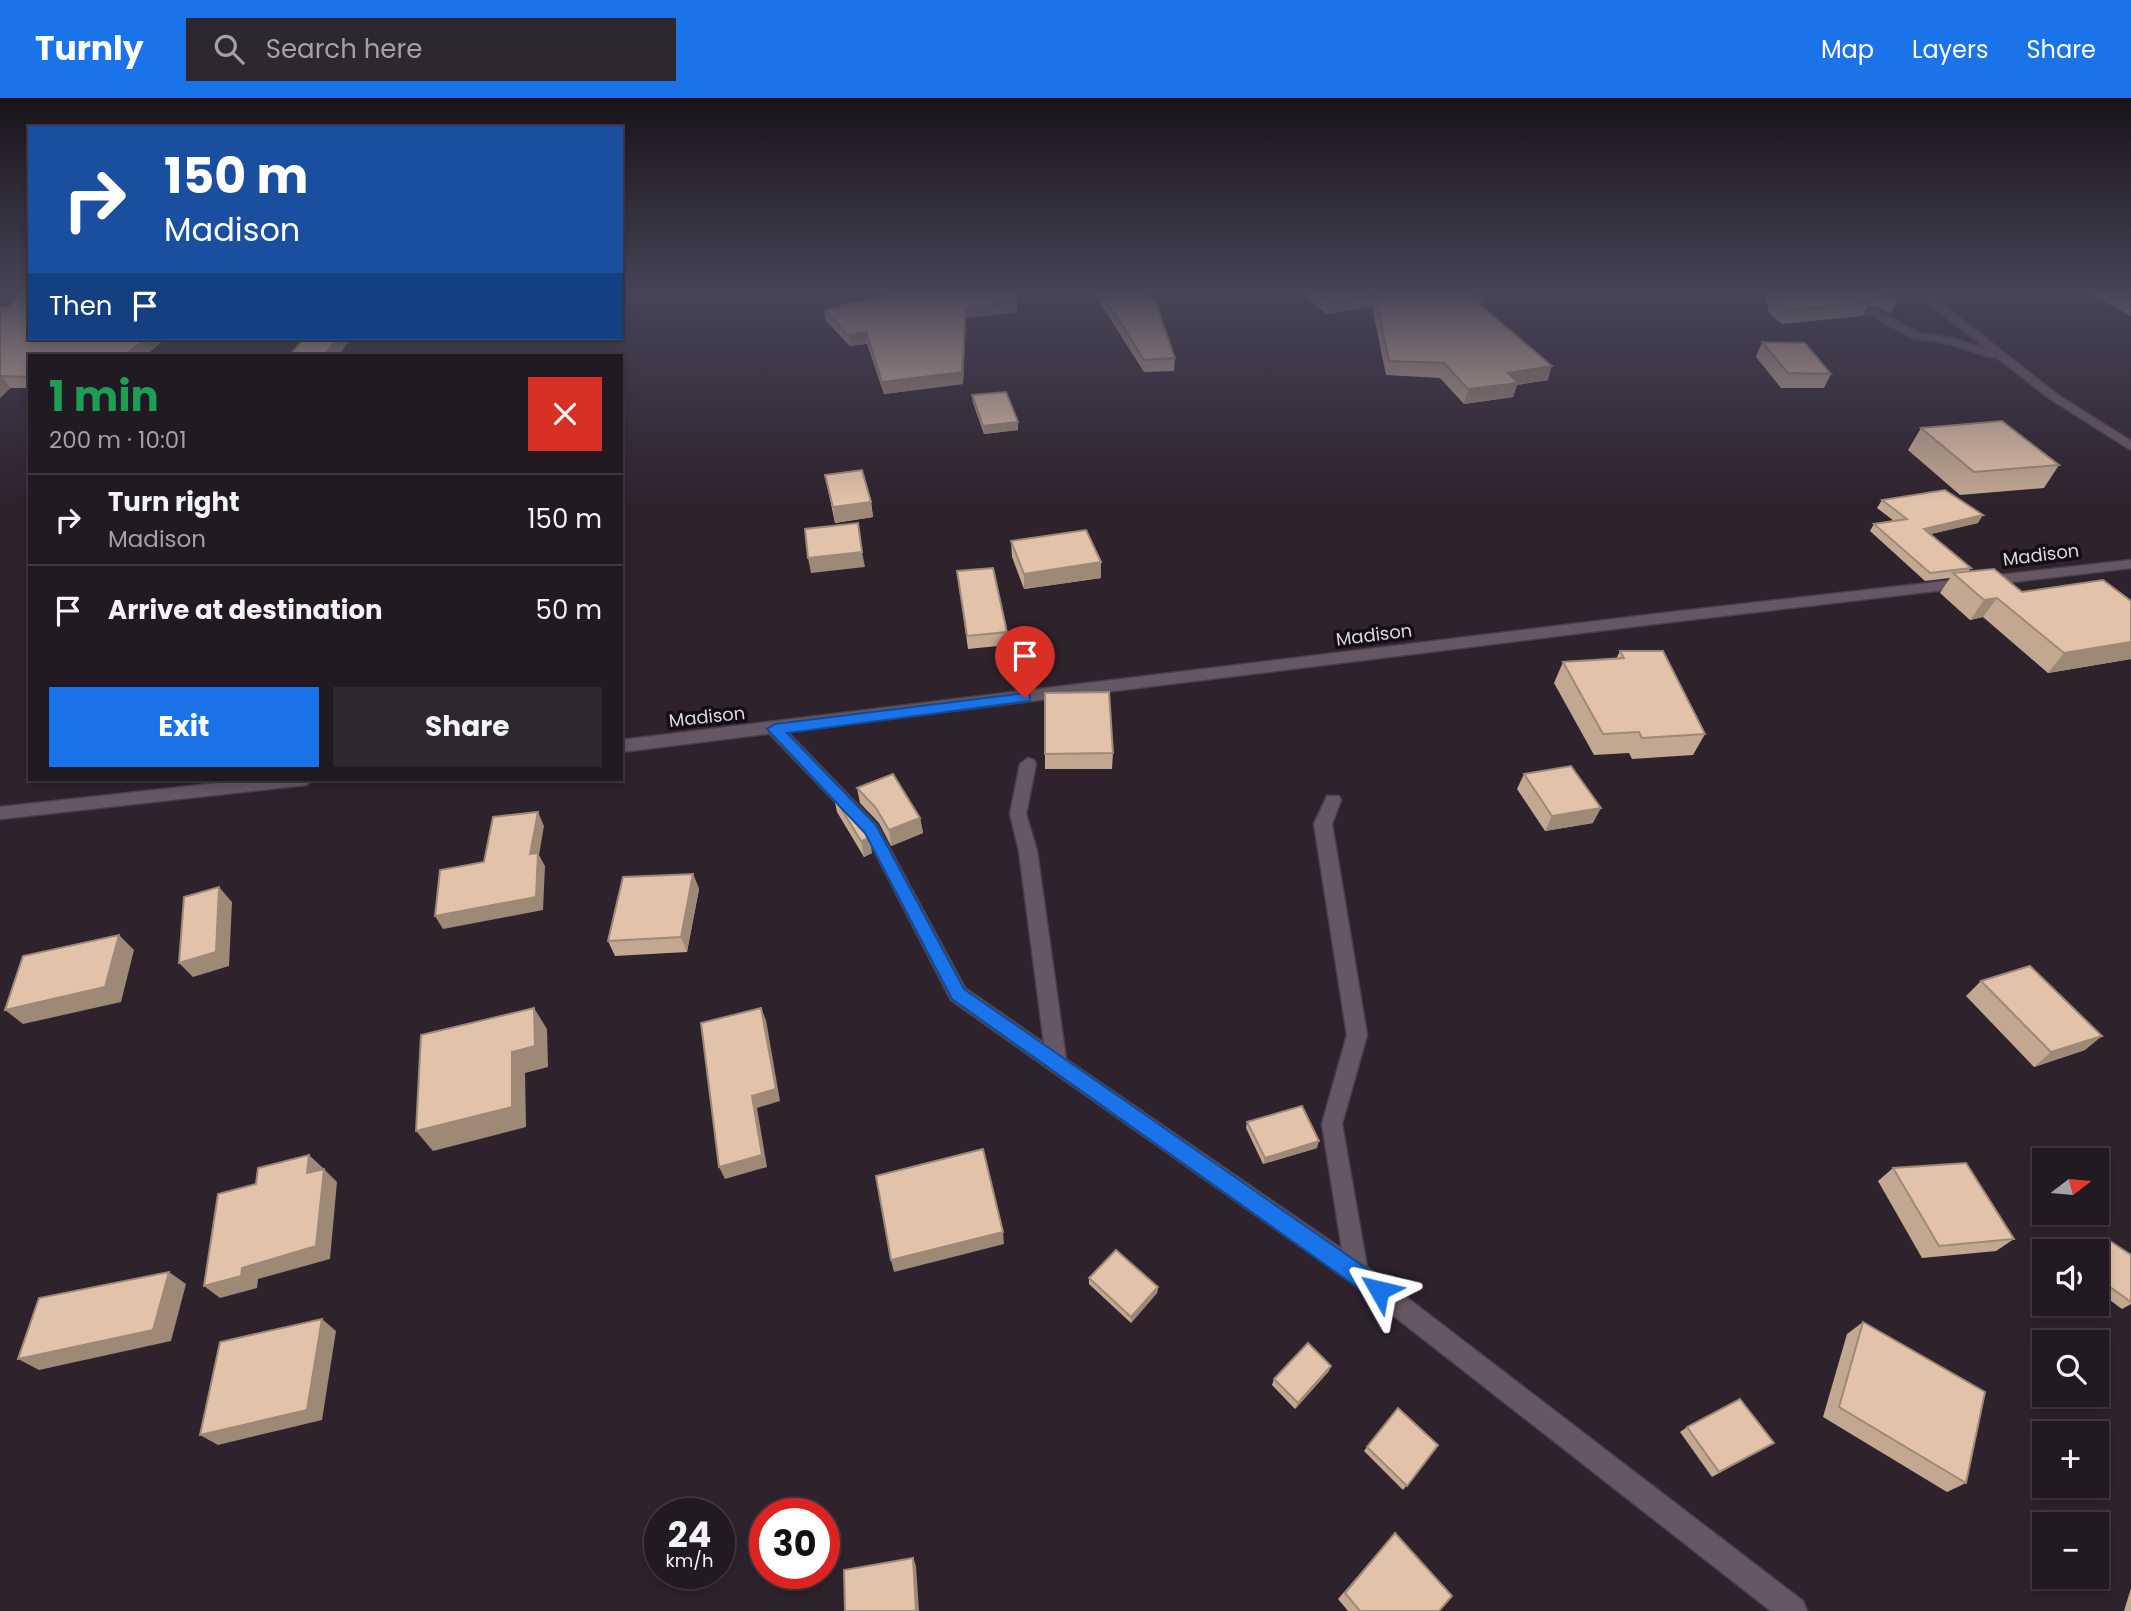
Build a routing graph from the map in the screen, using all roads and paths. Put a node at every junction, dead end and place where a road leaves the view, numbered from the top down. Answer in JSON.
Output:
{"nodes":[{"id":1,"x":2009,"y":363,"type":"edge"},
{"id":2,"x":2129,"y":444,"type":"edge"},
{"id":3,"x":2131,"y":564,"type":"edge"},
{"id":4,"x":775,"y":729,"type":"junction"},
{"id":5,"x":623,"y":746,"type":"edge"},
{"id":6,"x":1028,"y":764,"type":"dead end"},
{"id":7,"x":288,"y":781,"type":"edge"},
{"id":8,"x":1334,"y":800,"type":"dead end"},
{"id":9,"x":0,"y":813,"type":"edge"},
{"id":10,"x":1057,"y":1063,"type":"junction"},
{"id":11,"x":1357,"y":1273,"type":"junction"},
{"id":12,"x":1793,"y":1611,"type":"edge"}],
"edges":[{"from":1,"to":2,"type":"street"},
{"from":3,"to":4,"type":"street","name":"Madison"},
{"from":4,"to":5,"type":"street","name":"Madison"},
{"from":4,"to":10,"type":"street"},
{"from":6,"to":10,"type":"street"},
{"from":7,"to":9,"type":"street"},
{"from":8,"to":11,"type":"street"},
{"from":10,"to":11,"type":"street"},
{"from":11,"to":12,"type":"street"}]}
